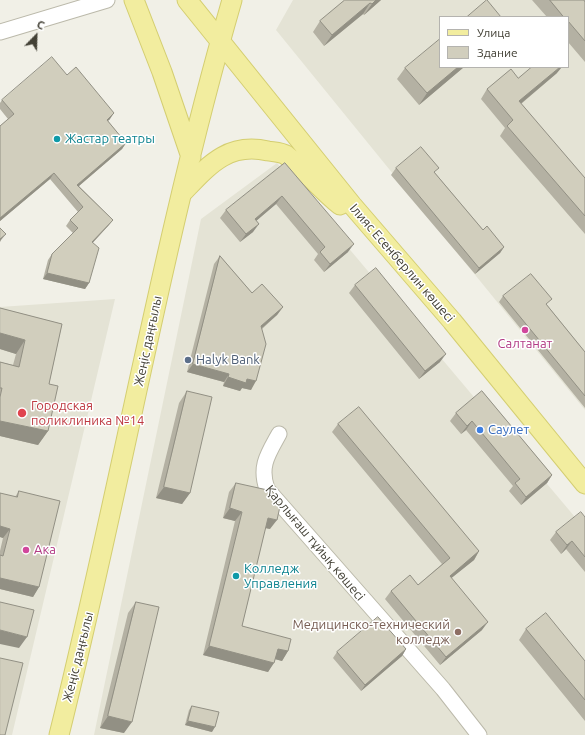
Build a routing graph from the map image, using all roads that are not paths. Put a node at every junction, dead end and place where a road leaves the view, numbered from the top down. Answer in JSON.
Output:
{"nodes":[{"id":1,"x":108,"y":0,"type":"edge"},
{"id":2,"x":134,"y":0,"type":"edge"},
{"id":3,"x":187,"y":0,"type":"edge"},
{"id":4,"x":232,"y":0,"type":"edge"},
{"id":5,"x":0,"y":32,"type":"edge"},
{"id":6,"x":220,"y":42,"type":"junction"},
{"id":7,"x":191,"y":157,"type":"junction"},
{"id":8,"x":182,"y":193,"type":"junction"},
{"id":9,"x":379,"y":238,"type":"junction"},
{"id":10,"x":279,"y":434,"type":"dead end"},
{"id":11,"x":585,"y":484,"type":"edge"},
{"id":12,"x":58,"y":735,"type":"edge"},
{"id":13,"x":479,"y":735,"type":"edge"}],
"edges":[{"from":1,"to":5,"type":"street"},
{"from":2,"to":7,"type":"main road"},
{"from":3,"to":6,"type":"main road","name":"Ілияс Есенберлин көшесі"},
{"from":4,"to":6,"type":"main road","name":"Жеңіс даңғылы"},
{"from":6,"to":7,"type":"main road","name":"Жеңіс даңғылы"},
{"from":6,"to":9,"type":"main road","name":"Ілияс Есенберлин көшесі"},
{"from":7,"to":8,"type":"main road","name":"Жеңіс даңғылы"},
{"from":8,"to":9,"type":"main road"},
{"from":8,"to":12,"type":"main road","name":"Жеңіс даңғылы"},
{"from":9,"to":11,"type":"main road","name":"Ілияс Есенберлин көшесі"},
{"from":10,"to":13,"type":"street","name":"Қарлығаш тұйық көшесі"}]}
